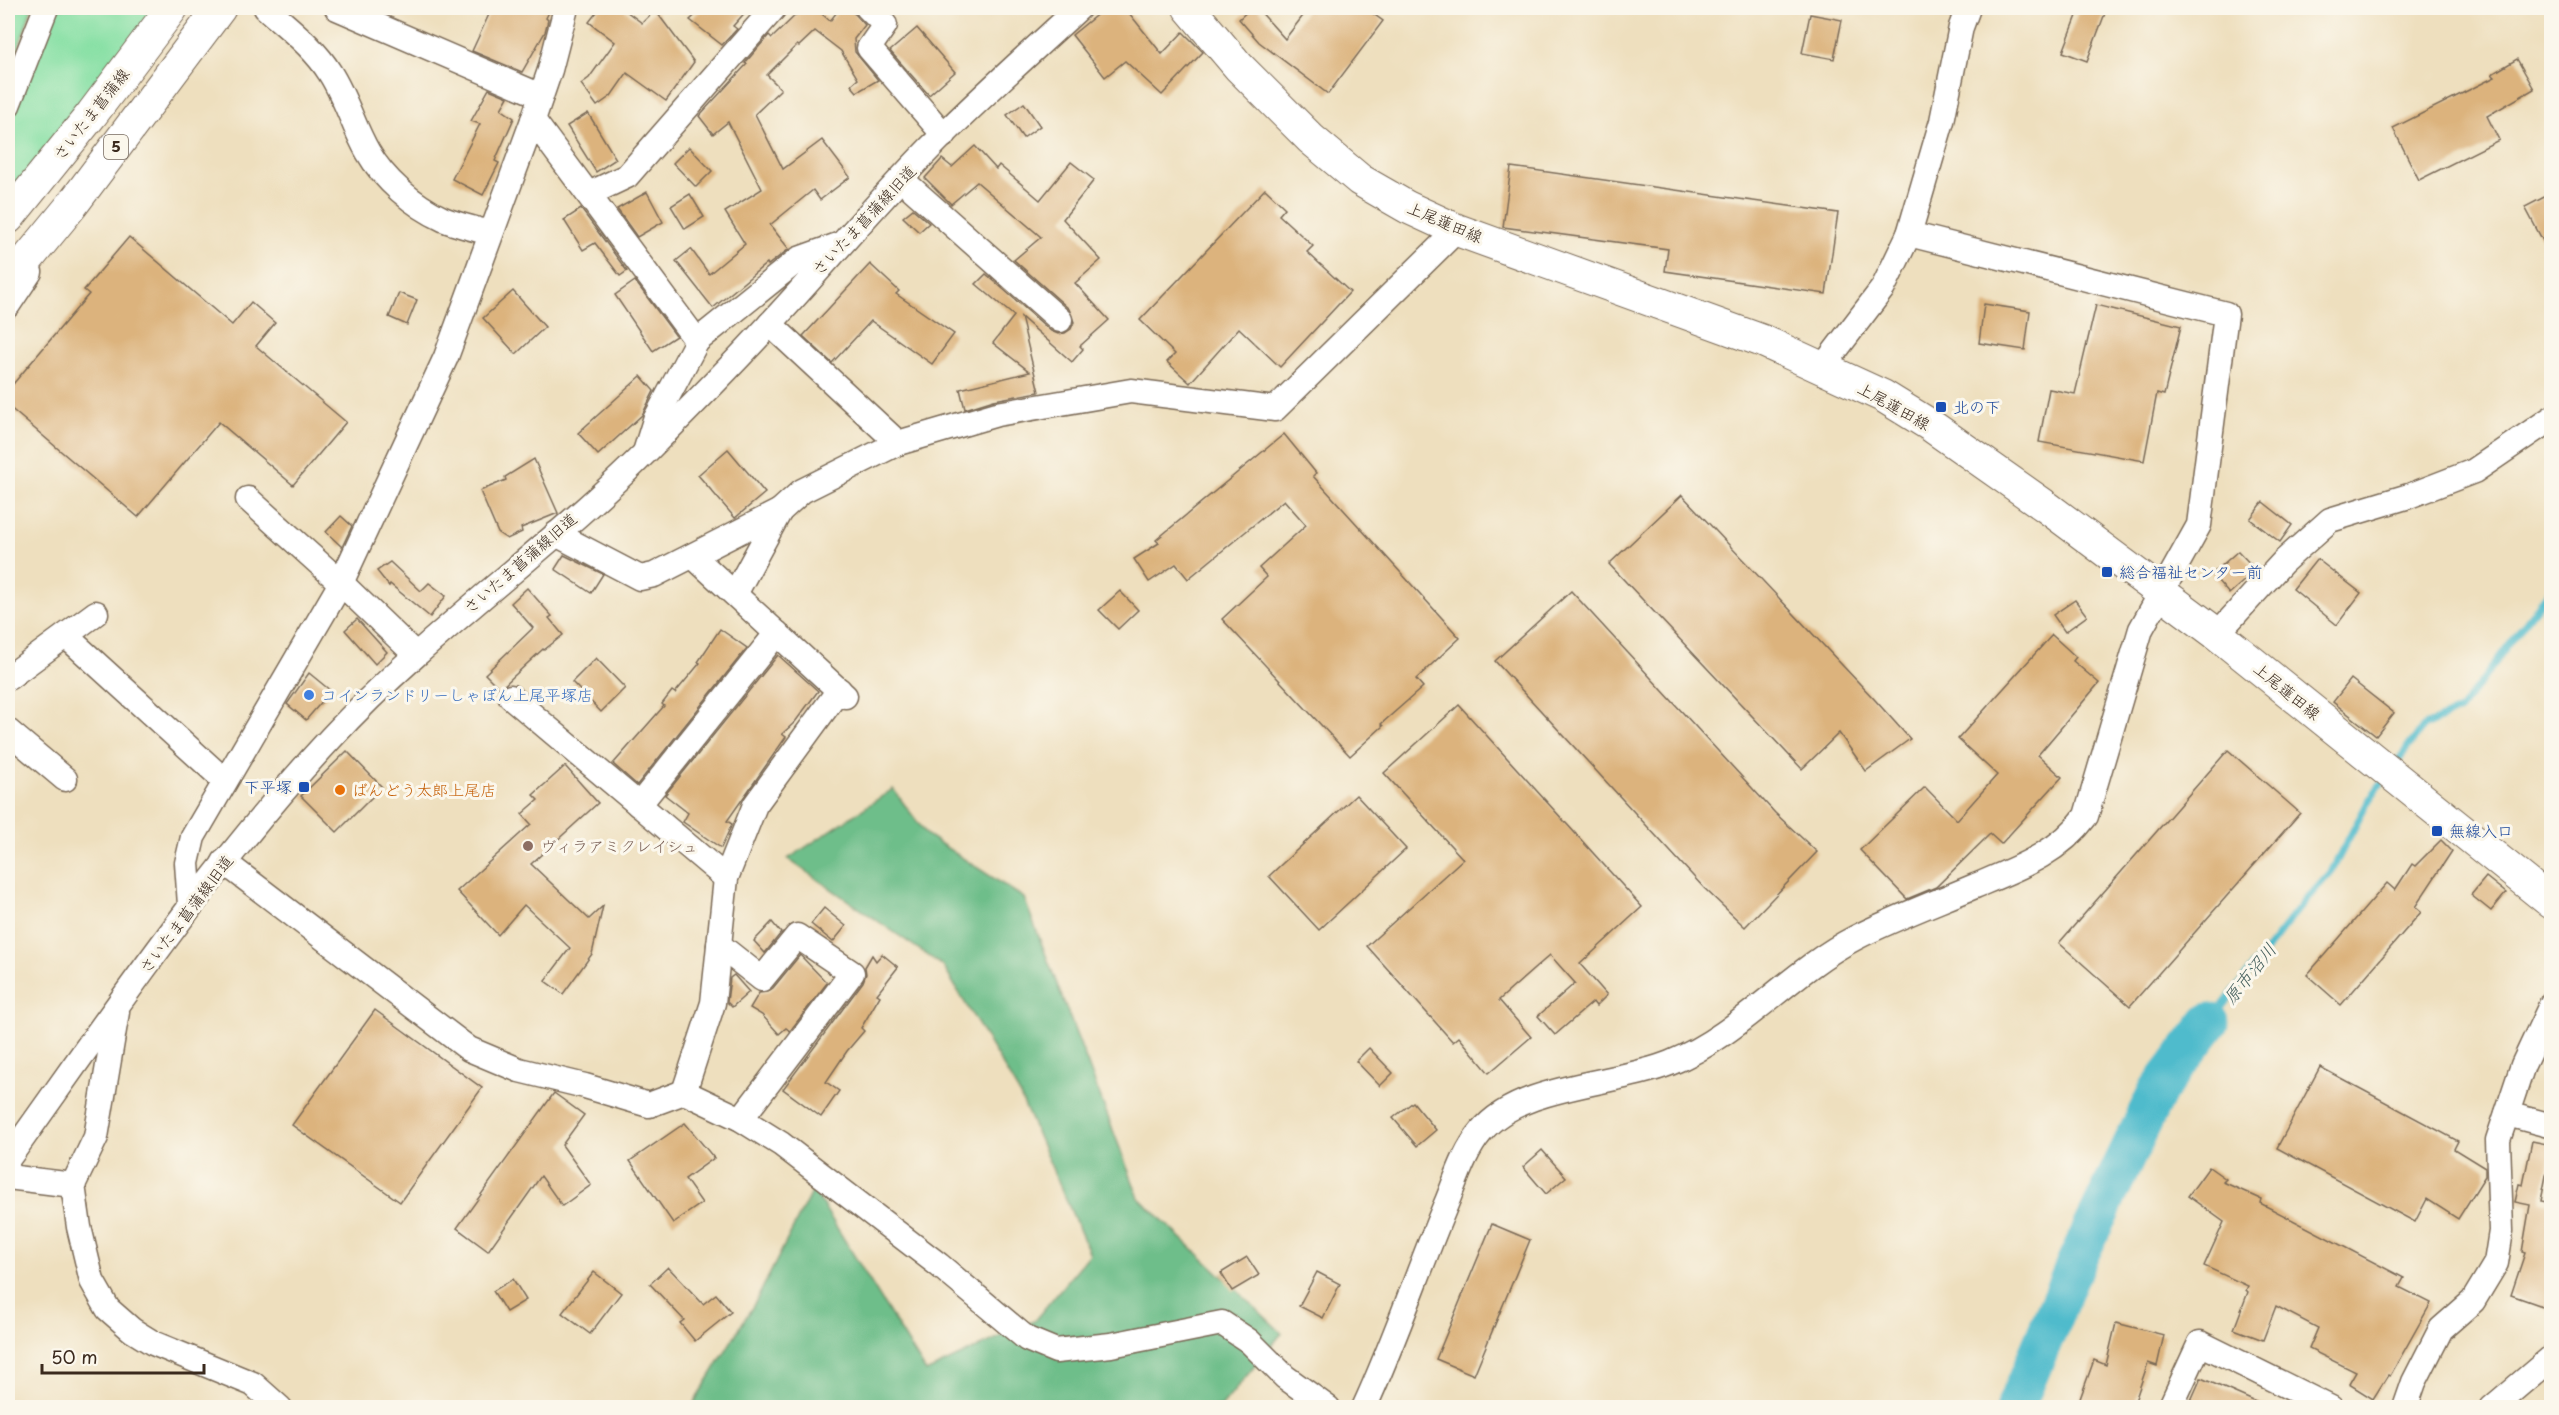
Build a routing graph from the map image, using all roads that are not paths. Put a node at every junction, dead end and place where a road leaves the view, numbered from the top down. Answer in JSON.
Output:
{"nodes":[{"id":1,"x":46,"y":8,"type":"edge"},
{"id":2,"x":172,"y":8,"type":"edge"},
{"id":3,"x":220,"y":8,"type":"edge"},
{"id":4,"x":266,"y":8,"type":"edge"},
{"id":5,"x":337,"y":8,"type":"edge"},
{"id":6,"x":566,"y":8,"type":"edge"},
{"id":7,"x":774,"y":8,"type":"edge"},
{"id":8,"x":868,"y":8,"type":"edge"},
{"id":9,"x":1079,"y":8,"type":"edge"},
{"id":10,"x":1190,"y":8,"type":"edge"},
{"id":11,"x":1968,"y":8,"type":"edge"},
{"id":12,"x":542,"y":96,"type":"junction"},
{"id":13,"x":8,"y":105,"type":"edge"},
{"id":14,"x":533,"y":120,"type":"junction"},
{"id":15,"x":944,"y":135,"type":"junction"},
{"id":16,"x":106,"y":161,"type":"junction"},
{"id":17,"x":901,"y":179,"type":"junction"},
{"id":18,"x":589,"y":194,"type":"junction"},
{"id":19,"x":8,"y":218,"type":"edge"},
{"id":20,"x":1457,"y":230,"type":"junction"},
{"id":21,"x":491,"y":233,"type":"junction"},
{"id":22,"x":1909,"y":234,"type":"junction"},
{"id":23,"x":840,"y":244,"type":"junction"},
{"id":24,"x":8,"y":282,"type":"edge"},
{"id":25,"x":8,"y":305,"type":"edge"},
{"id":26,"x":1060,"y":320,"type":"dead end"},
{"id":27,"x":770,"y":324,"type":"junction"},
{"id":28,"x":697,"y":341,"type":"junction"},
{"id":29,"x":1822,"y":368,"type":"junction"},
{"id":30,"x":2552,"y":418,"type":"edge"},
{"id":31,"x":898,"y":444,"type":"junction"},
{"id":32,"x":644,"y":454,"type":"junction"},
{"id":33,"x":248,"y":500,"type":"dead end"},
{"id":34,"x":780,"y":511,"type":"junction"},
{"id":35,"x":556,"y":534,"type":"junction"},
{"id":36,"x":693,"y":556,"type":"junction"},
{"id":37,"x":341,"y":583,"type":"junction"},
{"id":38,"x":2161,"y":592,"type":"junction"},
{"id":39,"x":735,"y":594,"type":"junction"},
{"id":40,"x":96,"y":613,"type":"dead end"},
{"id":41,"x":777,"y":633,"type":"junction"},
{"id":42,"x":2217,"y":634,"type":"junction"},
{"id":43,"x":66,"y":636,"type":"junction"},
{"id":44,"x":414,"y":654,"type":"junction"},
{"id":45,"x":8,"y":678,"type":"edge"},
{"id":46,"x":511,"y":697,"type":"dead end"},
{"id":47,"x":8,"y":731,"type":"edge"},
{"id":48,"x":66,"y":779,"type":"dead end"},
{"id":49,"x":225,"y":782,"type":"junction"},
{"id":50,"x":639,"y":805,"type":"junction"},
{"id":51,"x":224,"y":862,"type":"junction"},
{"id":52,"x":726,"y":878,"type":"junction"},
{"id":53,"x":2552,"y":903,"type":"edge"},
{"id":54,"x":190,"y":905,"type":"junction"},
{"id":55,"x":719,"y":945,"type":"junction"},
{"id":56,"x":2552,"y":1003,"type":"edge"},
{"id":57,"x":117,"y":1006,"type":"junction"},
{"id":58,"x":684,"y":1092,"type":"junction"},
{"id":59,"x":2507,"y":1114,"type":"junction"},
{"id":60,"x":741,"y":1119,"type":"junction"},
{"id":61,"x":2552,"y":1126,"type":"edge"},
{"id":62,"x":8,"y":1159,"type":"edge"},
{"id":63,"x":8,"y":1177,"type":"edge"},
{"id":64,"x":73,"y":1185,"type":"junction"},
{"id":65,"x":2552,"y":1357,"type":"edge"},
{"id":66,"x":2325,"y":1406,"type":"edge"},
{"id":67,"x":280,"y":1407,"type":"edge"},
{"id":68,"x":1328,"y":1407,"type":"edge"},
{"id":69,"x":1364,"y":1407,"type":"edge"},
{"id":70,"x":2170,"y":1407,"type":"edge"},
{"id":71,"x":2405,"y":1407,"type":"edge"},
{"id":72,"x":2492,"y":1407,"type":"edge"}],
"edges":[{"from":1,"to":13,"type":"street"},
{"from":2,"to":19,"type":"main road","name":"さいたま菖蒲線","number":"5"},
{"from":3,"to":16,"type":"main road","number":"5"},
{"from":4,"to":21,"type":"street"},
{"from":5,"to":12,"type":"street"},
{"from":6,"to":12,"type":"street"},
{"from":7,"to":18,"type":"street"},
{"from":8,"to":15,"type":"street"},
{"from":9,"to":15,"type":"street","name":"さいたま菖蒲線旧道"},
{"from":10,"to":20,"type":"main road","name":"上尾蓮田線"},
{"from":11,"to":22,"type":"street"},
{"from":12,"to":14,"type":"street"},
{"from":14,"to":18,"type":"street"},
{"from":14,"to":21,"type":"street"},
{"from":15,"to":17,"type":"street","name":"さいたま菖蒲線旧道"},
{"from":16,"to":24,"type":"main road","number":"5"},
{"from":16,"to":25,"type":"street"},
{"from":17,"to":23,"type":"street","name":"さいたま菖蒲線旧道"},
{"from":17,"to":26,"type":"street"},
{"from":18,"to":28,"type":"street"},
{"from":20,"to":29,"type":"main road","name":"上尾蓮田線"},
{"from":20,"to":31,"type":"street"},
{"from":21,"to":37,"type":"street"},
{"from":22,"to":29,"type":"street"},
{"from":22,"to":38,"type":"street"},
{"from":23,"to":27,"type":"street","name":"さいたま菖蒲線旧道"},
{"from":23,"to":28,"type":"street"},
{"from":27,"to":31,"type":"street"},
{"from":27,"to":32,"type":"street","name":"さいたま菖蒲線旧道"},
{"from":28,"to":32,"type":"street"},
{"from":29,"to":38,"type":"main road","name":"上尾蓮田線"},
{"from":30,"to":42,"type":"street"},
{"from":31,"to":34,"type":"street"},
{"from":32,"to":35,"type":"street","name":"さいたま菖蒲線旧道"},
{"from":33,"to":37,"type":"street"},
{"from":34,"to":36,"type":"street"},
{"from":34,"to":39,"type":"street"},
{"from":35,"to":36,"type":"street"},
{"from":35,"to":44,"type":"street","name":"さいたま菖蒲線旧道"},
{"from":36,"to":39,"type":"street"},
{"from":37,"to":44,"type":"street"},
{"from":37,"to":49,"type":"street"},
{"from":38,"to":42,"type":"main road","name":"上尾蓮田線"},
{"from":38,"to":69,"type":"street"},
{"from":39,"to":41,"type":"street"},
{"from":40,"to":43,"type":"street"},
{"from":41,"to":50,"type":"street"},
{"from":41,"to":52,"type":"street"},
{"from":42,"to":53,"type":"main road","name":"上尾蓮田線"},
{"from":43,"to":45,"type":"street"},
{"from":43,"to":49,"type":"street"},
{"from":44,"to":51,"type":"street","name":"さいたま菖蒲線旧道"},
{"from":46,"to":50,"type":"street"},
{"from":47,"to":48,"type":"street"},
{"from":49,"to":54,"type":"street"},
{"from":50,"to":52,"type":"street"},
{"from":51,"to":54,"type":"street","name":"さいたま菖蒲線旧道"},
{"from":51,"to":58,"type":"street"},
{"from":52,"to":55,"type":"street"},
{"from":54,"to":57,"type":"street","name":"さいたま菖蒲線旧道"},
{"from":55,"to":58,"type":"street"},
{"from":55,"to":60,"type":"street"},
{"from":56,"to":59,"type":"street"},
{"from":57,"to":62,"type":"street","name":"さいたま菖蒲線旧道"},
{"from":57,"to":64,"type":"street"},
{"from":58,"to":60,"type":"street"},
{"from":59,"to":61,"type":"street"},
{"from":59,"to":71,"type":"street"},
{"from":60,"to":68,"type":"street"},
{"from":63,"to":64,"type":"street"},
{"from":64,"to":67,"type":"street"},
{"from":65,"to":72,"type":"street"},
{"from":66,"to":70,"type":"street"}]}
